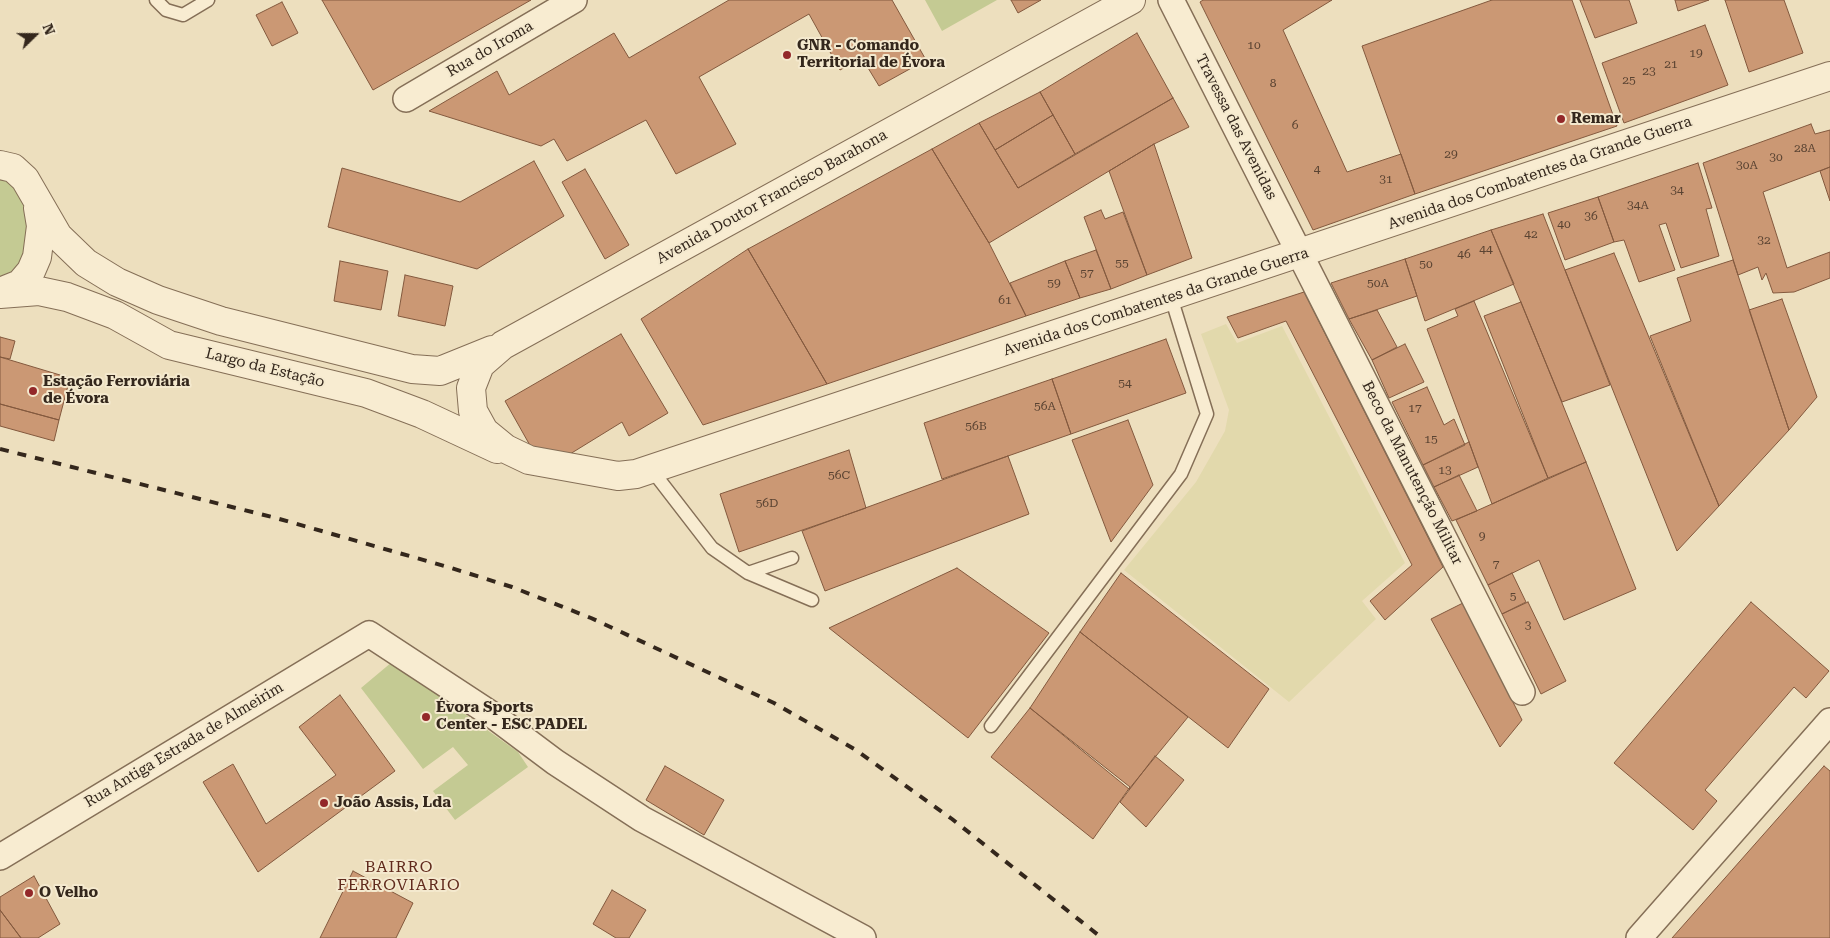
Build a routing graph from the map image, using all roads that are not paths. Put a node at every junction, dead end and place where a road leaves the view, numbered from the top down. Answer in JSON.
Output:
{"nodes":[{"id":1,"x":156,"y":0,"type":"edge"},
{"id":2,"x":208,"y":0,"type":"edge"},
{"id":3,"x":574,"y":0,"type":"edge"},
{"id":4,"x":1131,"y":0,"type":"edge"},
{"id":5,"x":1171,"y":0,"type":"edge"},
{"id":6,"x":1830,"y":76,"type":"edge"},
{"id":7,"x":406,"y":99,"type":"dead end"},
{"id":8,"x":0,"y":165,"type":"edge"},
{"id":9,"x":36,"y":199,"type":"junction"},
{"id":10,"x":1301,"y":254,"type":"junction"},
{"id":11,"x":0,"y":293,"type":"edge"},
{"id":12,"x":1171,"y":297,"type":"junction"},
{"id":13,"x":503,"y":345,"type":"junction"},
{"id":14,"x":484,"y":431,"type":"joint"},
{"id":15,"x":529,"y":460,"type":"junction"},
{"id":16,"x":651,"y":470,"type":"junction"},
{"id":17,"x":792,"y":558,"type":"dead end"},
{"id":18,"x":748,"y":573,"type":"junction"},
{"id":19,"x":812,"y":600,"type":"dead end"},
{"id":20,"x":1522,"y":692,"type":"dead end"},
{"id":21,"x":1830,"y":721,"type":"edge"},
{"id":22,"x":991,"y":726,"type":"dead end"},
{"id":23,"x":0,"y":857,"type":"edge"},
{"id":24,"x":863,"y":938,"type":"edge"},
{"id":25,"x":1639,"y":938,"type":"edge"}],
"edges":[{"from":1,"to":2,"type":"lane"},
{"from":3,"to":7,"type":"street","name":"Rua do Iroma"},
{"from":4,"to":13,"type":"street","name":"Avenida Doutor Francisco Barahona"},
{"from":5,"to":10,"type":"street","name":"Travessa das Avenidas"},
{"from":6,"to":10,"type":"street","name":"Avenida dos Combatentes da Grande Guerra"},
{"from":8,"to":9,"type":"street","name":"Largo da Estação"},
{"from":9,"to":11,"type":"street","name":"Largo da Estação"},
{"from":9,"to":13,"type":"street","name":"Largo da Estação"},
{"from":10,"to":12,"type":"street","name":"Avenida dos Combatentes da Grande Guerra"},
{"from":10,"to":20,"type":"street","name":"Beco da Manutenção Militar"},
{"from":11,"to":15,"type":"street","name":"Largo da Estação"},
{"from":12,"to":16,"type":"street","name":"Avenida dos Combatentes da Grande Guerra"},
{"from":12,"to":22,"type":"lane"},
{"from":13,"to":14,"type":"street","name":"Avenida Doutor Francisco Barahona"},
{"from":14,"to":15,"type":"street","name":"Avenida dos Combatentes da Grande Guerra"},
{"from":15,"to":16,"type":"street","name":"Avenida dos Combatentes da Grande Guerra"},
{"from":16,"to":18,"type":"lane"},
{"from":17,"to":18,"type":"lane"},
{"from":18,"to":19,"type":"lane"},
{"from":21,"to":25,"type":"street"},
{"from":23,"to":24,"type":"street","name":"Rua Antiga Estrada de Almeirim"}]}
